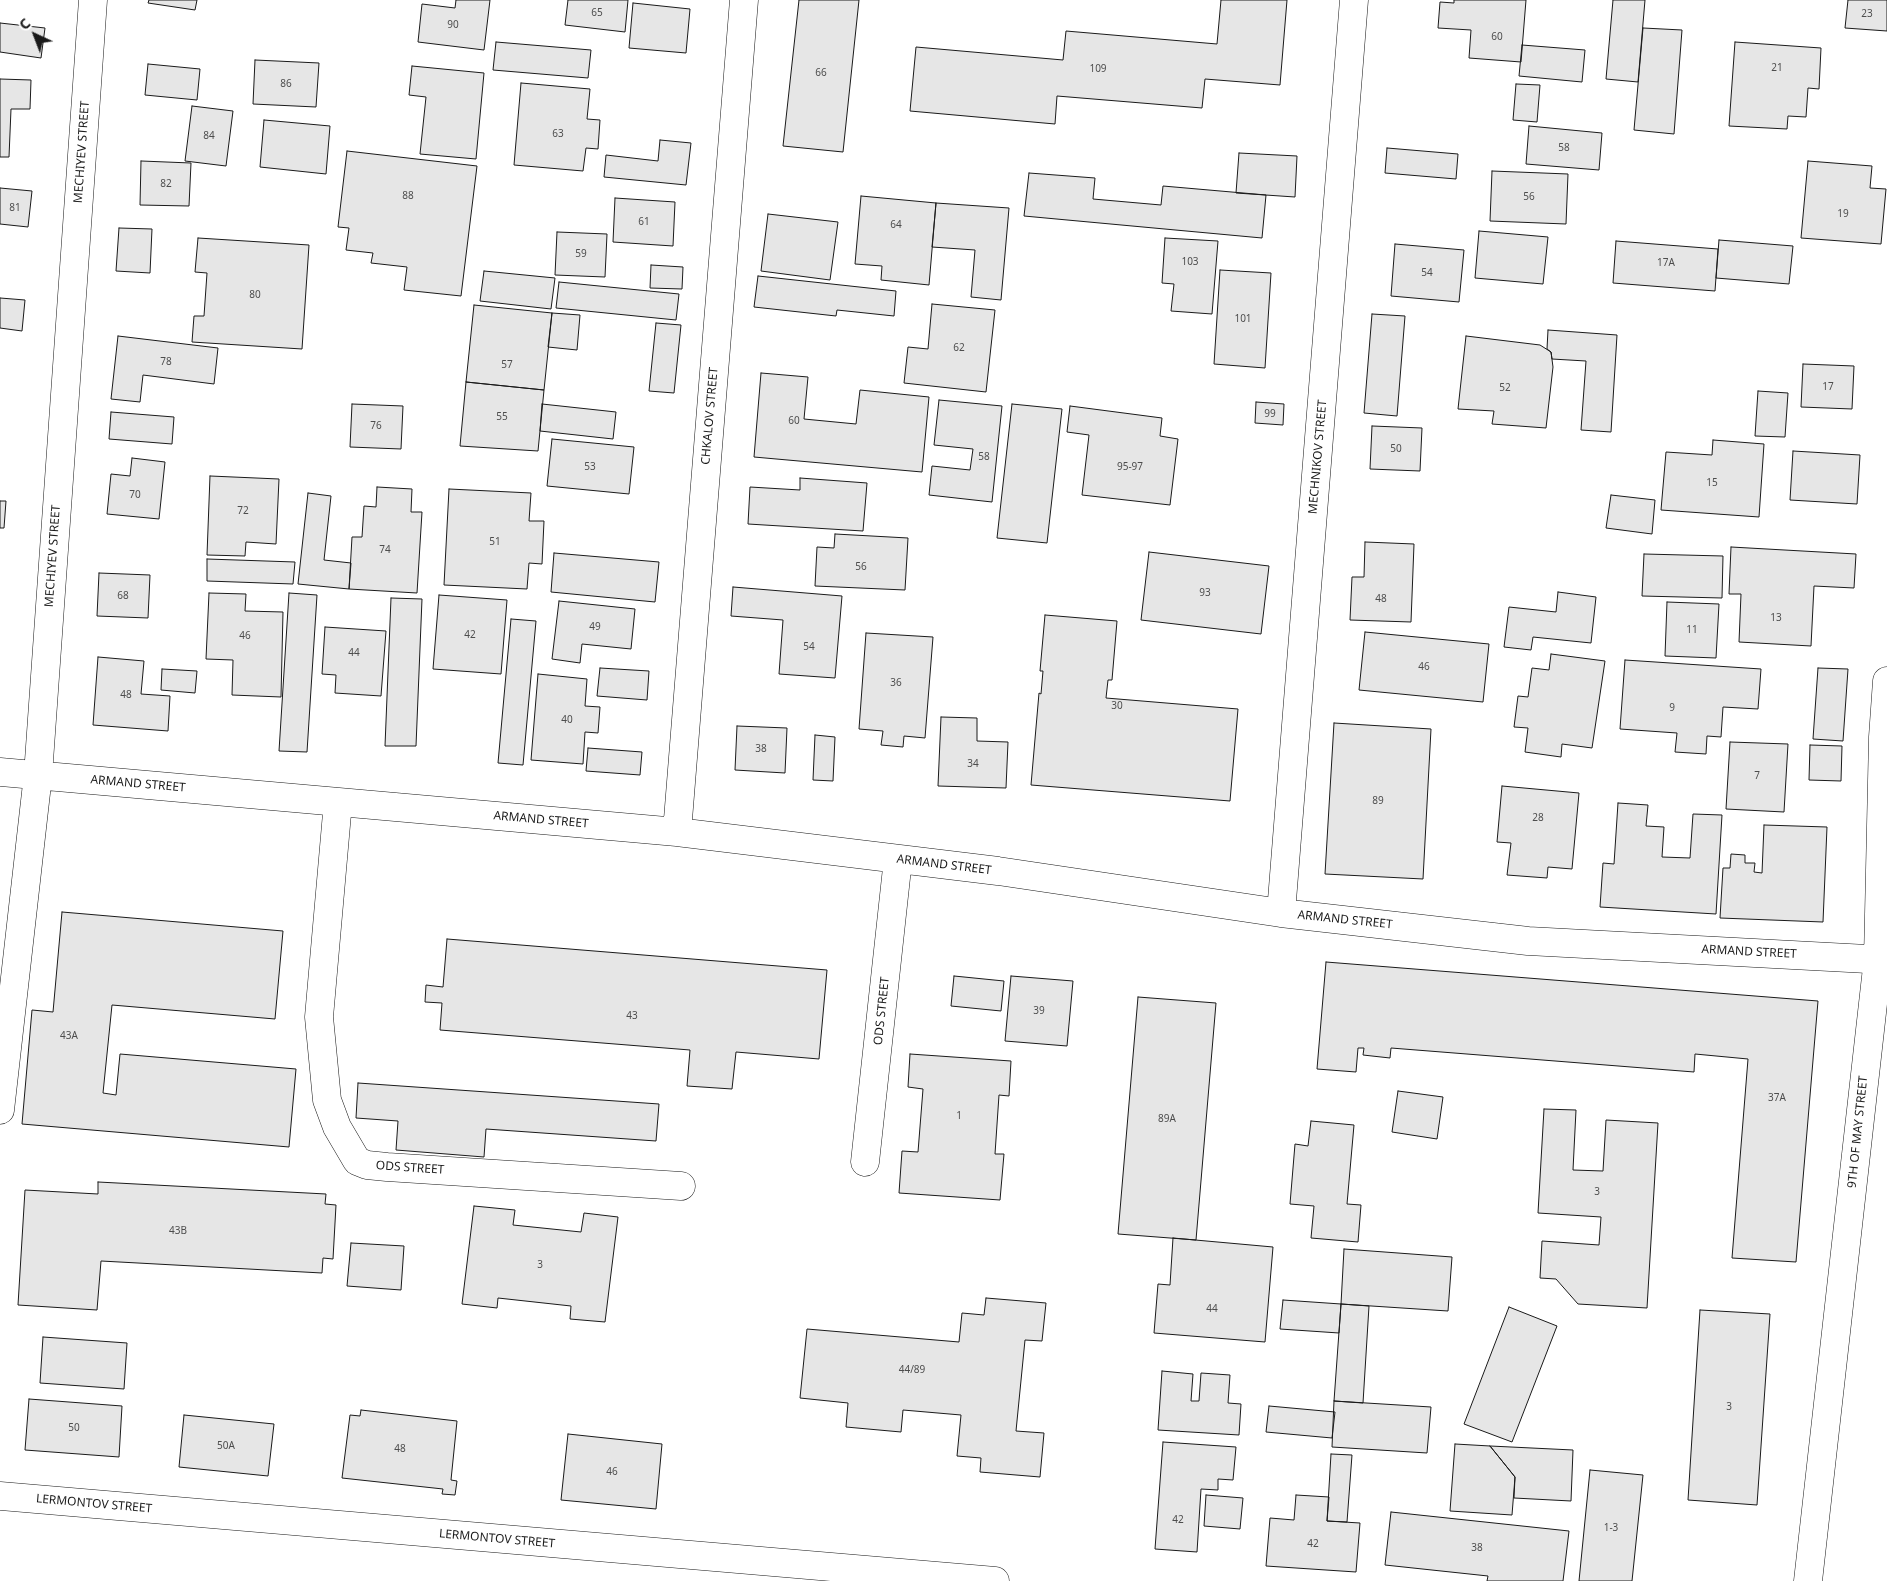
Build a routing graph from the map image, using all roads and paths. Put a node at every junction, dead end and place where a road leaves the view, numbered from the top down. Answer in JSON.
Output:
{"nodes":[{"id":1,"x":93,"y":0,"type":"edge"},
{"id":2,"x":744,"y":0,"type":"edge"},
{"id":3,"x":1354,"y":0,"type":"edge"},
{"id":4,"x":1887,"y":681,"type":"edge"},
{"id":5,"x":0,"y":772,"type":"edge"},
{"id":6,"x":38,"y":775,"type":"junction"},
{"id":7,"x":338,"y":802,"type":"junction"},
{"id":8,"x":677,"y":832,"type":"junction"},
{"id":9,"x":898,"y":859,"type":"junction"},
{"id":10,"x":1281,"y":913,"type":"junction"},
{"id":11,"x":1882,"y":959,"type":"edge"},
{"id":12,"x":0,"y":1110,"type":"edge"},
{"id":13,"x":865,"y":1162,"type":"dead end"},
{"id":14,"x":681,"y":1186,"type":"dead end"},
{"id":15,"x":0,"y":1496,"type":"edge"},
{"id":16,"x":995,"y":1581,"type":"edge"},
{"id":17,"x":1808,"y":1581,"type":"edge"}],
"edges":[{"from":1,"to":6,"type":"street","name":"MECHIYEV STREET"},
{"from":2,"to":8,"type":"street","name":"CHKALOV STREET"},
{"from":3,"to":10,"type":"street","name":"MECHNIKOV STREET"},
{"from":4,"to":11,"type":"street","name":"9TH OF MAY STREET"},
{"from":5,"to":6,"type":"street","name":"ARMAND STREET"},
{"from":6,"to":7,"type":"street","name":"ARMAND STREET"},
{"from":6,"to":12,"type":"street","name":"MECHIYEV STREET"},
{"from":7,"to":8,"type":"street","name":"ARMAND STREET"},
{"from":7,"to":14,"type":"street","name":"ODS STREET"},
{"from":8,"to":9,"type":"street","name":"ARMAND STREET"},
{"from":9,"to":10,"type":"street","name":"ARMAND STREET"},
{"from":9,"to":13,"type":"street","name":"ODS STREET"},
{"from":10,"to":11,"type":"street","name":"ARMAND STREET"},
{"from":11,"to":17,"type":"street","name":"9TH OF MAY STREET"},
{"from":15,"to":16,"type":"street","name":"LERMONTOV STREET"}]}
